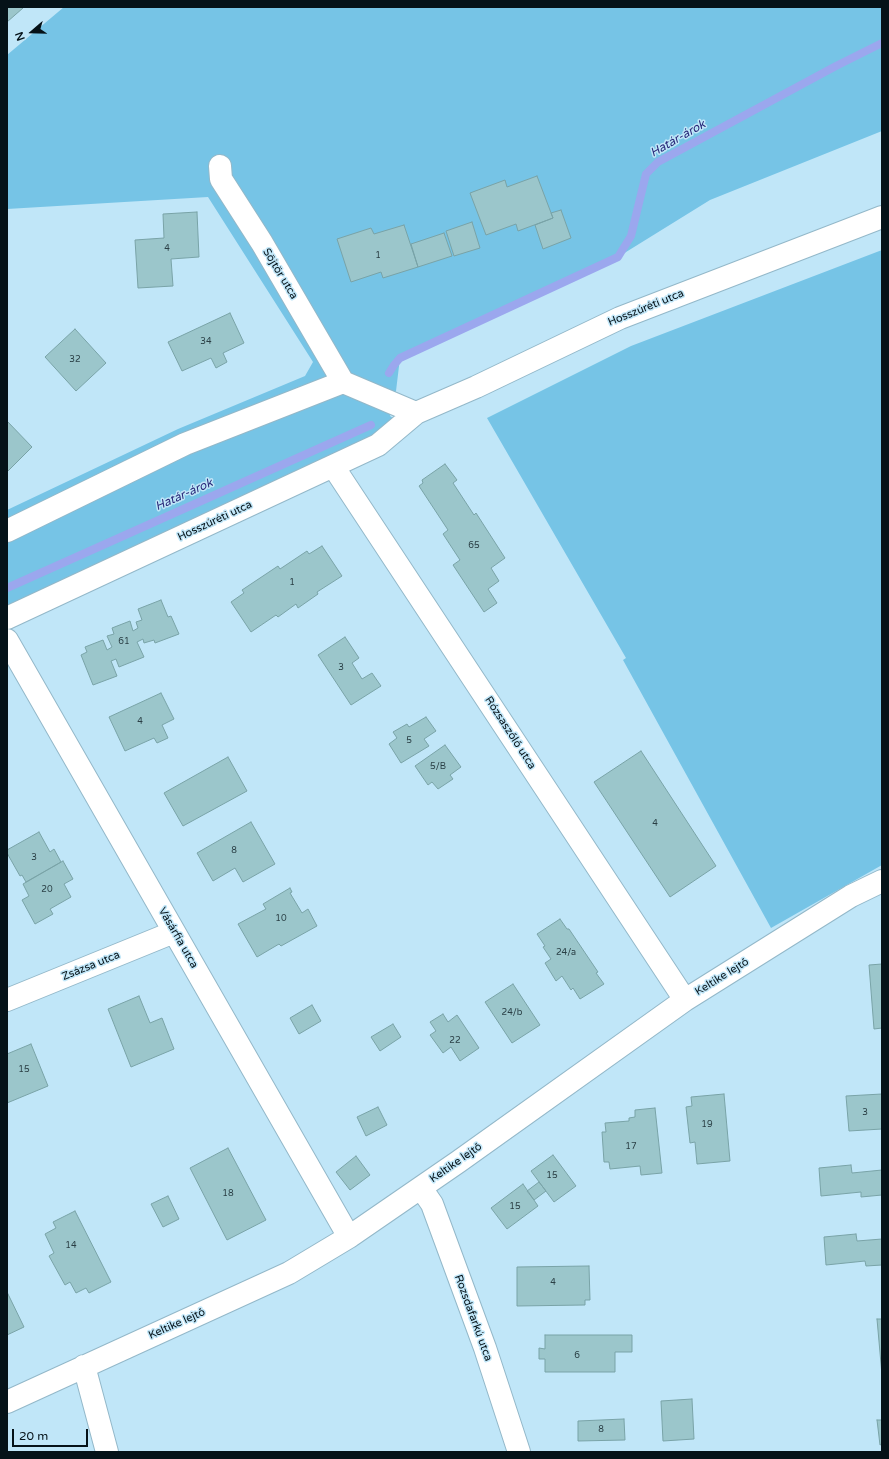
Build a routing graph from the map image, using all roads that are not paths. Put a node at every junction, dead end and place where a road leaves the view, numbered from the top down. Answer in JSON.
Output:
{"nodes":[{"id":1,"x":220,"y":166,"type":"dead end"},
{"id":2,"x":882,"y":217,"type":"edge"},
{"id":3,"x":343,"y":382,"type":"junction"},
{"id":4,"x":416,"y":413,"type":"junction"},
{"id":5,"x":333,"y":466,"type":"junction"},
{"id":6,"x":7,"y":531,"type":"edge"},
{"id":7,"x":7,"y":618,"type":"edge"},
{"id":8,"x":7,"y":640,"type":"edge"},
{"id":9,"x":882,"y":881,"type":"edge"},
{"id":10,"x":174,"y":932,"type":"junction"},
{"id":11,"x":7,"y":1000,"type":"edge"},
{"id":12,"x":685,"y":1000,"type":"junction"},
{"id":13,"x":421,"y":1188,"type":"junction"},
{"id":14,"x":350,"y":1237,"type":"junction"},
{"id":15,"x":84,"y":1366,"type":"junction"},
{"id":16,"x":7,"y":1402,"type":"edge"},
{"id":17,"x":107,"y":1452,"type":"edge"},
{"id":18,"x":519,"y":1452,"type":"edge"}],
"edges":[{"from":1,"to":3,"type":"street","name":"Söjtör utca"},
{"from":2,"to":4,"type":"street","name":"Hosszúréti utca"},
{"from":3,"to":4,"type":"street"},
{"from":3,"to":6,"type":"street"},
{"from":4,"to":5,"type":"street","name":"Hosszúréti utca"},
{"from":5,"to":7,"type":"street","name":"Hosszúréti utca"},
{"from":5,"to":12,"type":"street","name":"Rózsaszőlő utca"},
{"from":8,"to":10,"type":"street","name":"Vásárfia utca"},
{"from":9,"to":12,"type":"street","name":"Keltike lejtő"},
{"from":10,"to":11,"type":"street","name":"Zsázsa utca"},
{"from":10,"to":14,"type":"street","name":"Vásárfia utca"},
{"from":12,"to":13,"type":"street","name":"Keltike lejtő"},
{"from":13,"to":14,"type":"street","name":"Keltike lejtő"},
{"from":13,"to":18,"type":"street","name":"Rozsdafarkú utca"},
{"from":14,"to":15,"type":"street","name":"Keltike lejtő"},
{"from":15,"to":16,"type":"street","name":"Keltike lejtő"},
{"from":15,"to":17,"type":"street"}]}
